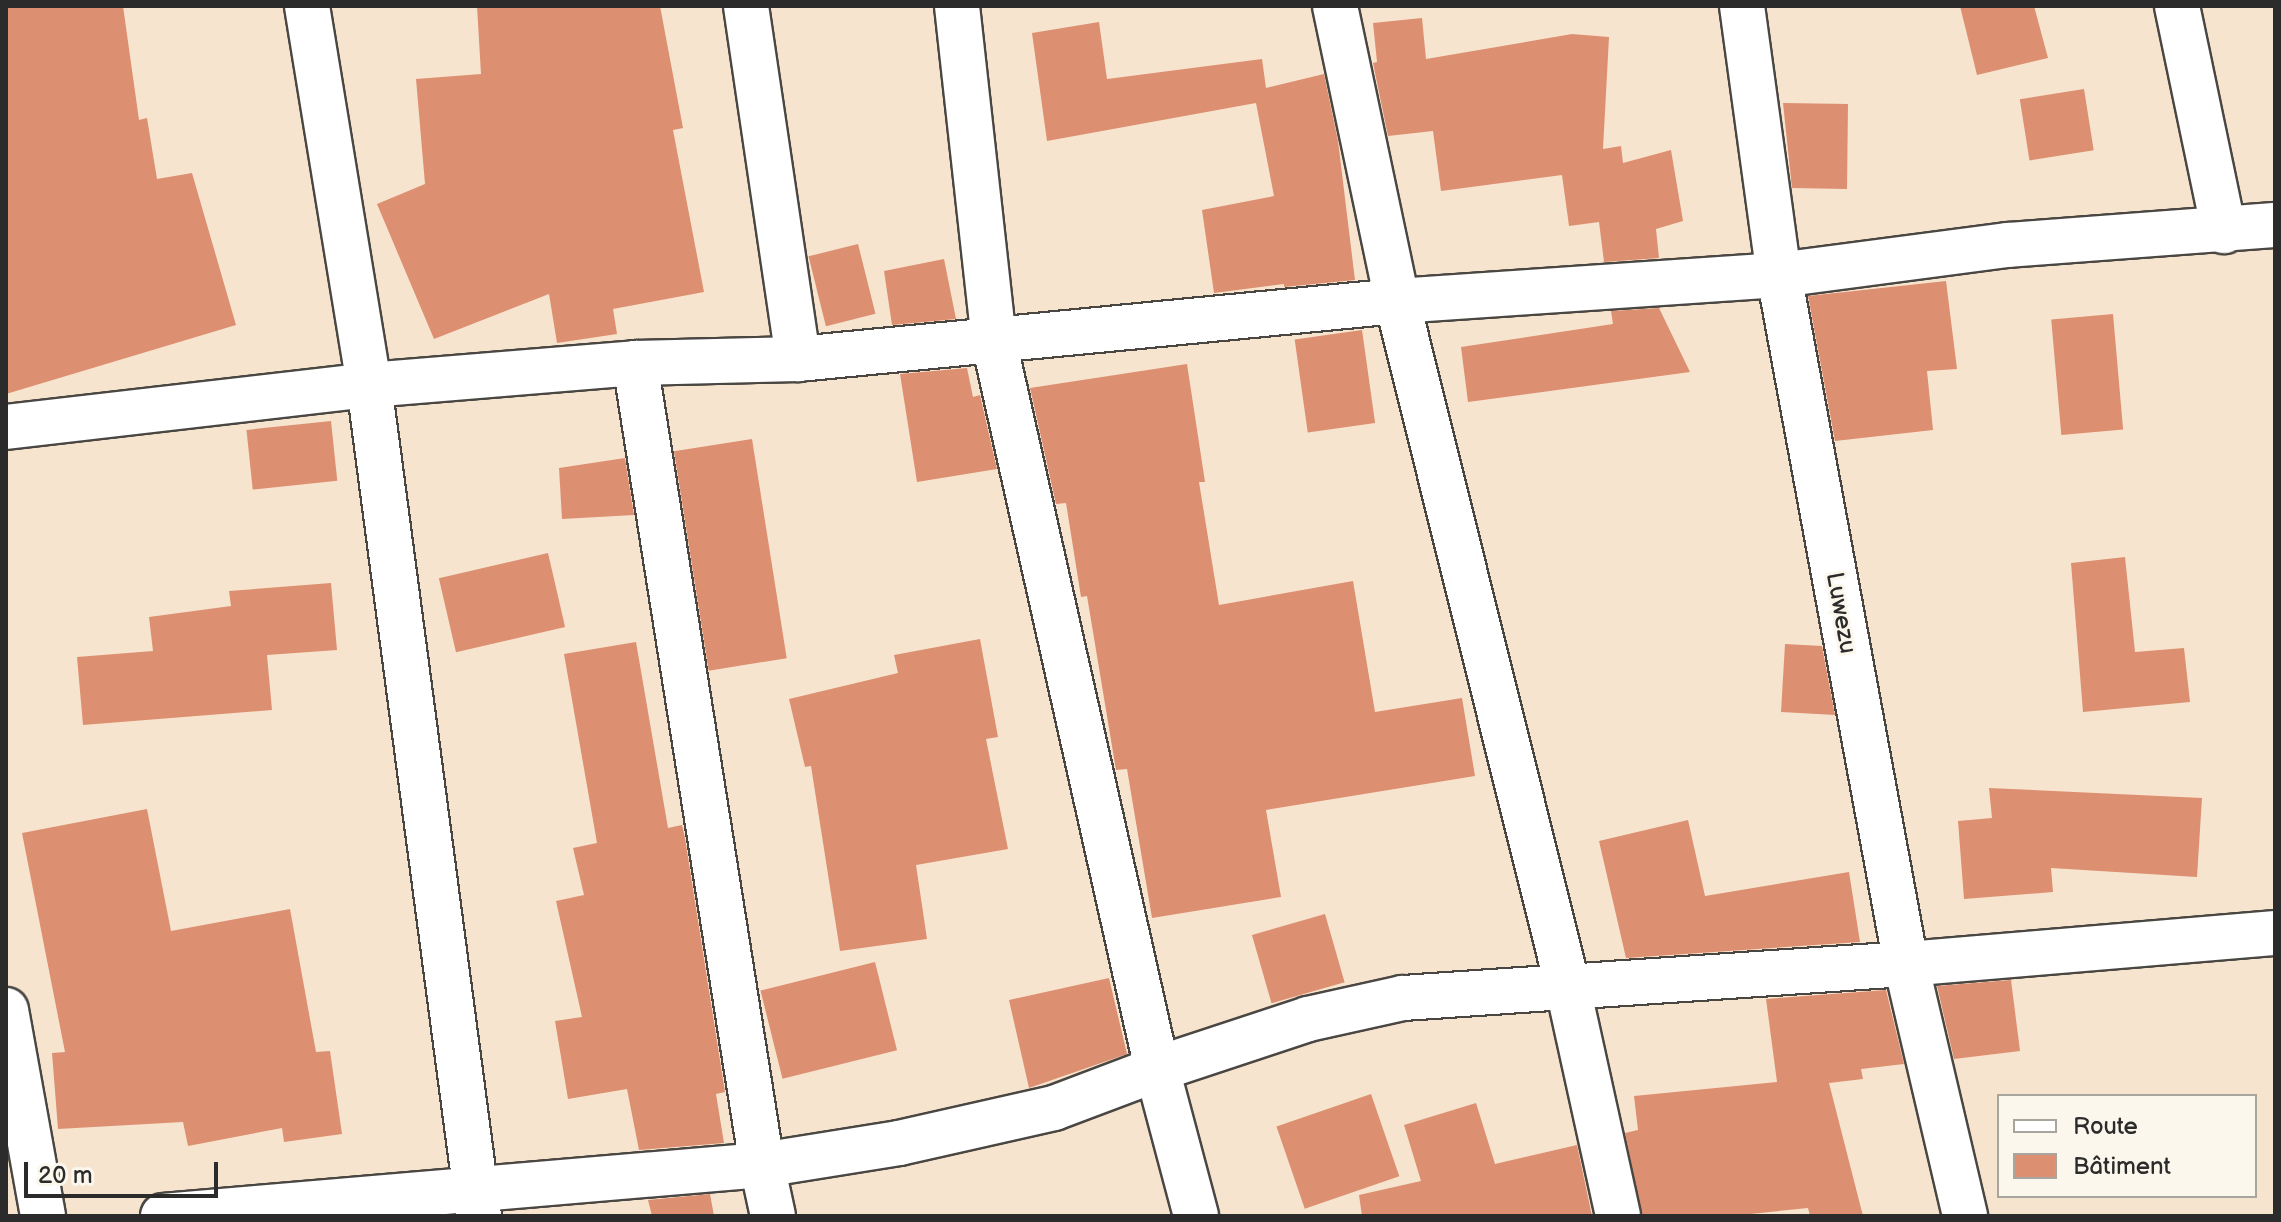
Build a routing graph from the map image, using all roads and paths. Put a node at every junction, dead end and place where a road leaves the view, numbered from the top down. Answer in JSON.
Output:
{"nodes":[{"id":1,"x":307,"y":6,"type":"edge"},
{"id":2,"x":746,"y":6,"type":"edge"},
{"id":3,"x":957,"y":6,"type":"edge"},
{"id":4,"x":1335,"y":6,"type":"edge"},
{"id":5,"x":1742,"y":6,"type":"edge"},
{"id":6,"x":2177,"y":6,"type":"edge"},
{"id":7,"x":2275,"y":225,"type":"edge"},
{"id":8,"x":2224,"y":231,"type":"junction"},
{"id":9,"x":1779,"y":275,"type":"junction"},
{"id":10,"x":1397,"y":301,"type":"junction"},
{"id":11,"x":994,"y":342,"type":"junction"},
{"id":12,"x":798,"y":359,"type":"junction"},
{"id":13,"x":635,"y":363,"type":"junction"},
{"id":14,"x":369,"y":385,"type":"junction"},
{"id":15,"x":6,"y":427,"type":"edge"},
{"id":16,"x":2275,"y":933,"type":"edge"},
{"id":17,"x":1906,"y":964,"type":"junction"},
{"id":18,"x":1568,"y":988,"type":"junction"},
{"id":19,"x":6,"y":1010,"type":"edge"},
{"id":20,"x":1157,"y":1069,"type":"junction"},
{"id":21,"x":762,"y":1165,"type":"junction"},
{"id":22,"x":477,"y":1203,"type":"edge"},
{"id":23,"x":43,"y":1216,"type":"edge"},
{"id":24,"x":163,"y":1216,"type":"edge"},
{"id":25,"x":773,"y":1216,"type":"edge"},
{"id":26,"x":1196,"y":1216,"type":"edge"},
{"id":27,"x":1618,"y":1216,"type":"edge"},
{"id":28,"x":1965,"y":1216,"type":"edge"}],
"edges":[{"from":1,"to":14,"type":"street"},
{"from":2,"to":12,"type":"street"},
{"from":3,"to":11,"type":"street"},
{"from":4,"to":10,"type":"street"},
{"from":5,"to":9,"type":"street","name":"Luwezu"},
{"from":6,"to":8,"type":"street"},
{"from":7,"to":8,"type":"street"},
{"from":8,"to":9,"type":"street"},
{"from":9,"to":10,"type":"street"},
{"from":9,"to":17,"type":"street","name":"Luwezu"},
{"from":10,"to":11,"type":"street"},
{"from":10,"to":18,"type":"street"},
{"from":11,"to":12,"type":"street"},
{"from":11,"to":20,"type":"street"},
{"from":12,"to":13,"type":"street"},
{"from":13,"to":14,"type":"street"},
{"from":13,"to":21,"type":"street"},
{"from":14,"to":15,"type":"street"},
{"from":14,"to":22,"type":"street"},
{"from":16,"to":17,"type":"street"},
{"from":17,"to":18,"type":"street"},
{"from":17,"to":28,"type":"street","name":"Luwezu"},
{"from":18,"to":20,"type":"street"},
{"from":18,"to":27,"type":"street"},
{"from":19,"to":23,"type":"street"},
{"from":20,"to":21,"type":"street"},
{"from":20,"to":26,"type":"street"},
{"from":21,"to":22,"type":"street"},
{"from":21,"to":25,"type":"street"},
{"from":22,"to":24,"type":"street"}]}
